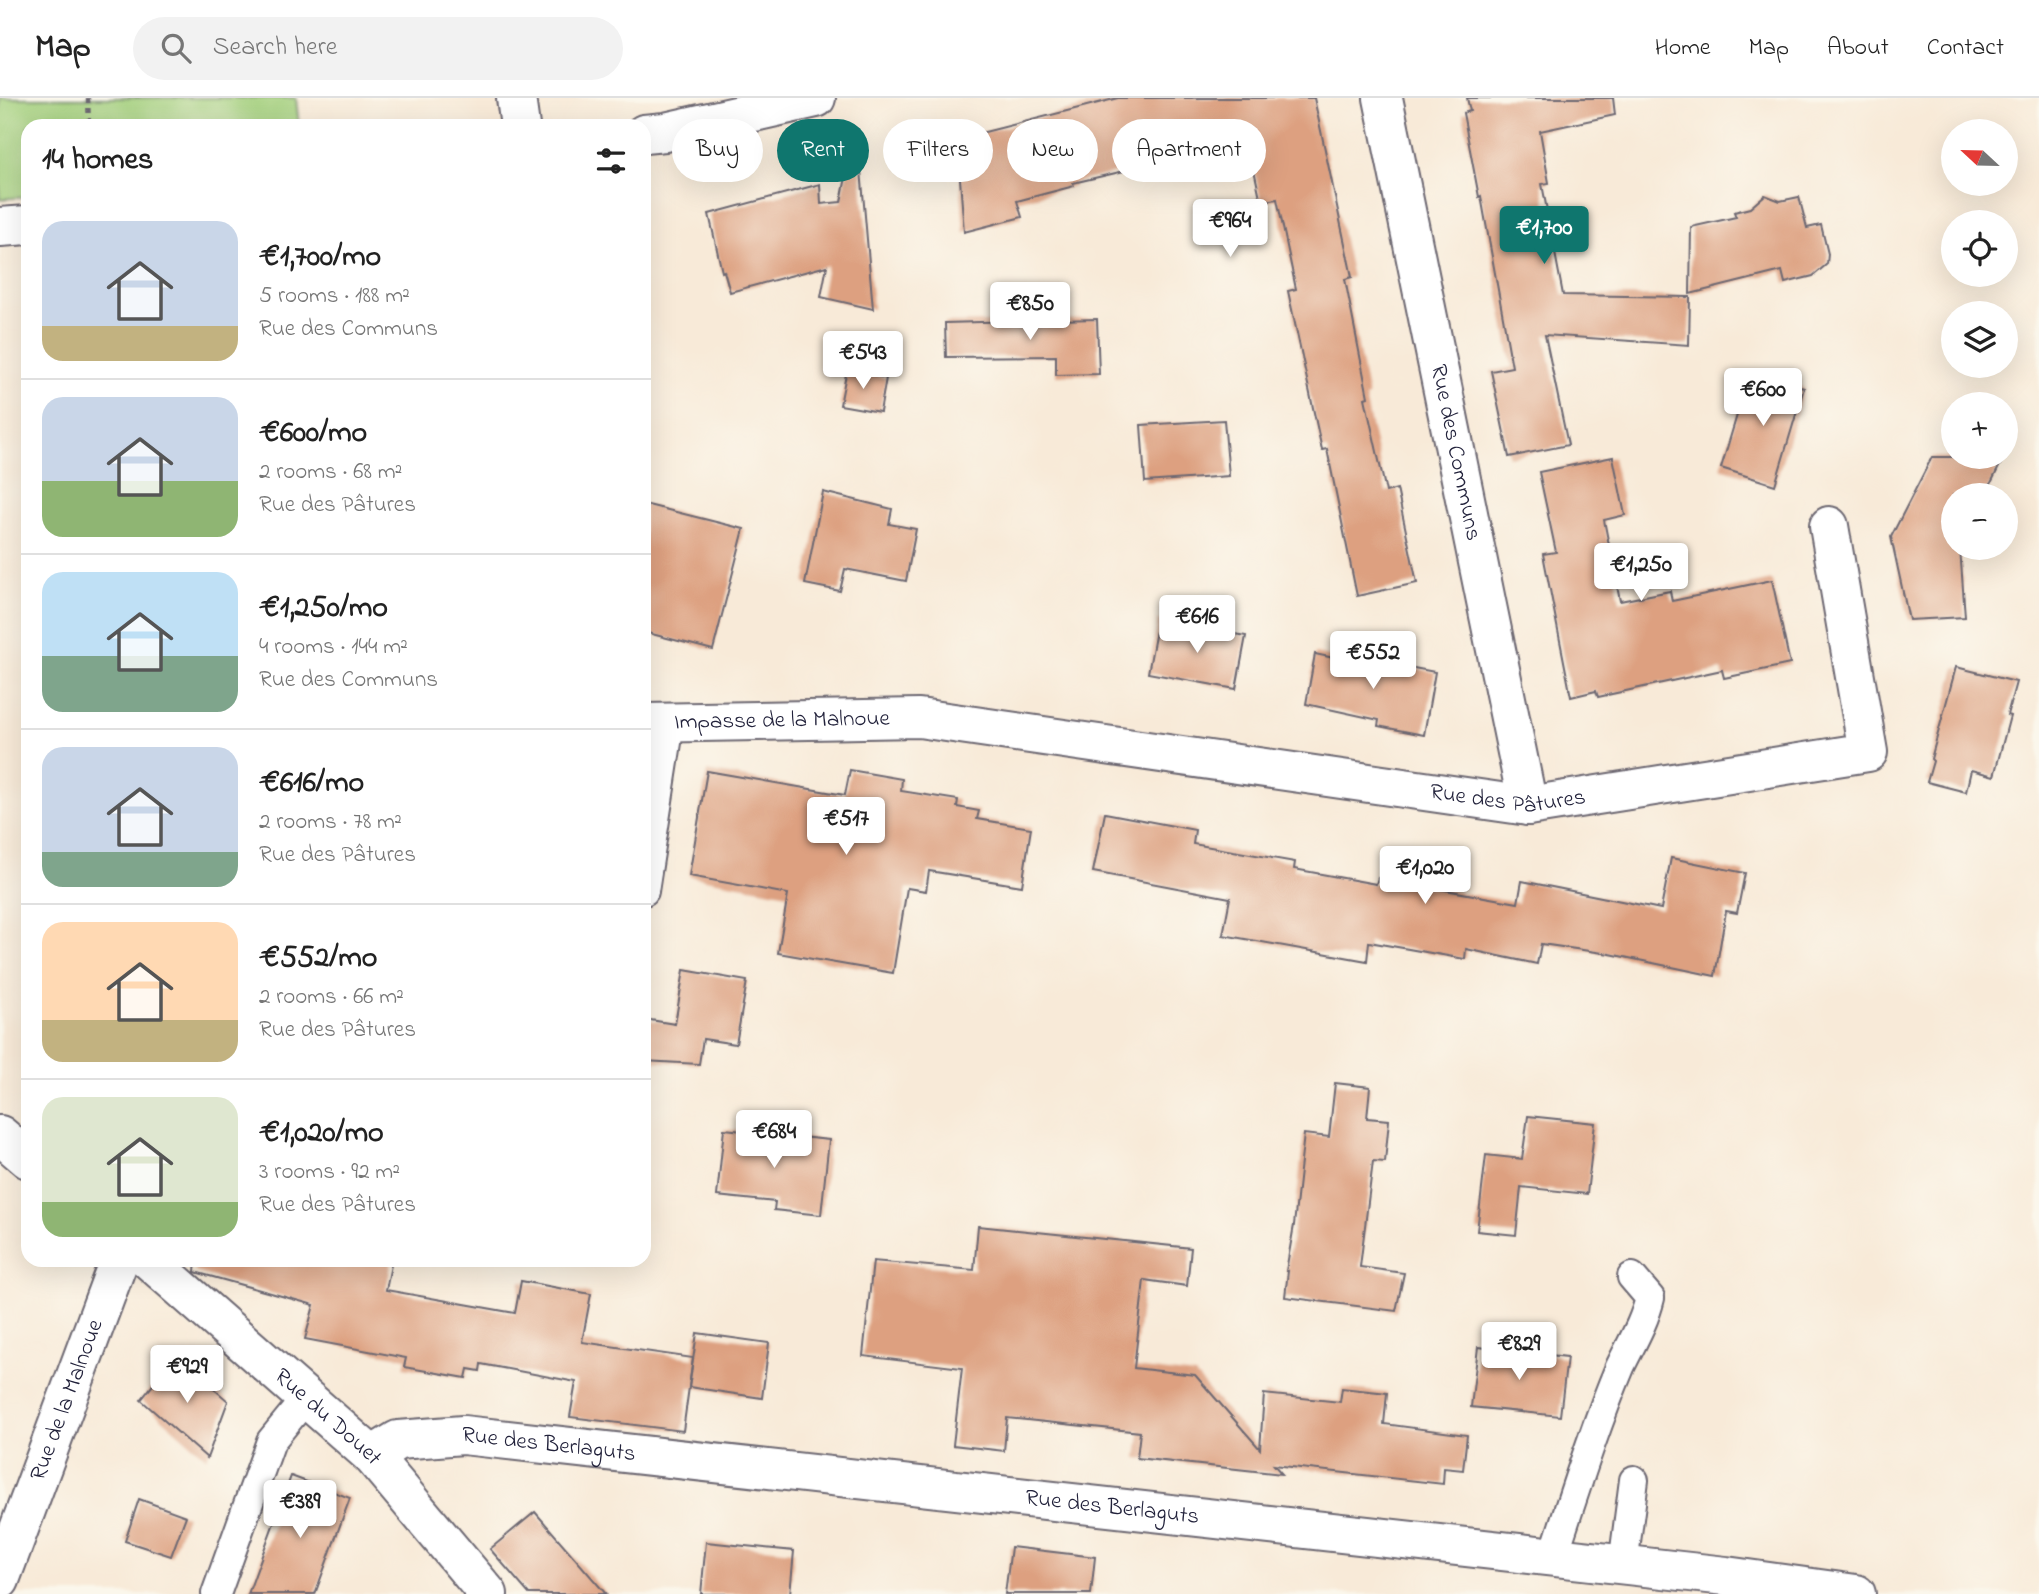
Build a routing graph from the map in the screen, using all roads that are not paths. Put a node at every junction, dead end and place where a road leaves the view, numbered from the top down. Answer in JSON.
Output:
{"nodes":[{"id":1,"x":516,"y":98,"type":"edge"},
{"id":2,"x":816,"y":98,"type":"edge"},
{"id":3,"x":1384,"y":98,"type":"edge"},
{"id":4,"x":519,"y":119,"type":"edge"},
{"id":5,"x":651,"y":133,"type":"edge"},
{"id":6,"x":21,"y":226,"type":"edge"},
{"id":7,"x":0,"y":227,"type":"edge"},
{"id":8,"x":1829,"y":526,"type":"dead end"},
{"id":9,"x":919,"y":718,"type":"joint"},
{"id":10,"x":657,"y":723,"type":"edge"},
{"id":11,"x":651,"y":801,"type":"edge"},
{"id":12,"x":1528,"y":806,"type":"junction"},
{"id":13,"x":0,"y":1135,"type":"edge"},
{"id":14,"x":21,"y":1152,"type":"edge"},
{"id":15,"x":116,"y":1267,"type":"edge"},
{"id":16,"x":157,"y":1267,"type":"edge"},
{"id":17,"x":1632,"y":1277,"type":"dead end"},
{"id":18,"x":306,"y":1398,"type":"junction"},
{"id":19,"x":372,"y":1456,"type":"junction"},
{"id":20,"x":1634,"y":1479,"type":"dead end"},
{"id":21,"x":1553,"y":1557,"type":"junction"},
{"id":22,"x":1623,"y":1565,"type":"junction"},
{"id":23,"x":0,"y":1580,"type":"edge"},
{"id":24,"x":216,"y":1594,"type":"edge"},
{"id":25,"x":488,"y":1594,"type":"edge"},
{"id":26,"x":1856,"y":1594,"type":"edge"}],
"edges":[{"from":1,"to":4,"type":"street"},
{"from":2,"to":5,"type":"street"},
{"from":3,"to":12,"type":"street","name":"Rue des Communs"},
{"from":6,"to":7,"type":"street"},
{"from":8,"to":12,"type":"street","name":"Rue des Pâtures"},
{"from":9,"to":10,"type":"street","name":"Impasse de la Malnoue"},
{"from":9,"to":12,"type":"street","name":"Rue des Pâtures"},
{"from":10,"to":11,"type":"lane"},
{"from":13,"to":14,"type":"street"},
{"from":15,"to":23,"type":"street","name":"Rue de la Malnoue"},
{"from":16,"to":18,"type":"street","name":"Rue du Douet"},
{"from":17,"to":21,"type":"lane"},
{"from":18,"to":19,"type":"street","name":"Rue du Douet"},
{"from":18,"to":24,"type":"lane"},
{"from":19,"to":21,"type":"street","name":"Rue des Berlaguts"},
{"from":19,"to":25,"type":"street","name":"Rue du Douet"},
{"from":20,"to":22,"type":"lane"},
{"from":21,"to":22,"type":"street","name":"Rue des Berlaguts"},
{"from":22,"to":26,"type":"street","name":"Rue des Berlaguts"}]}
